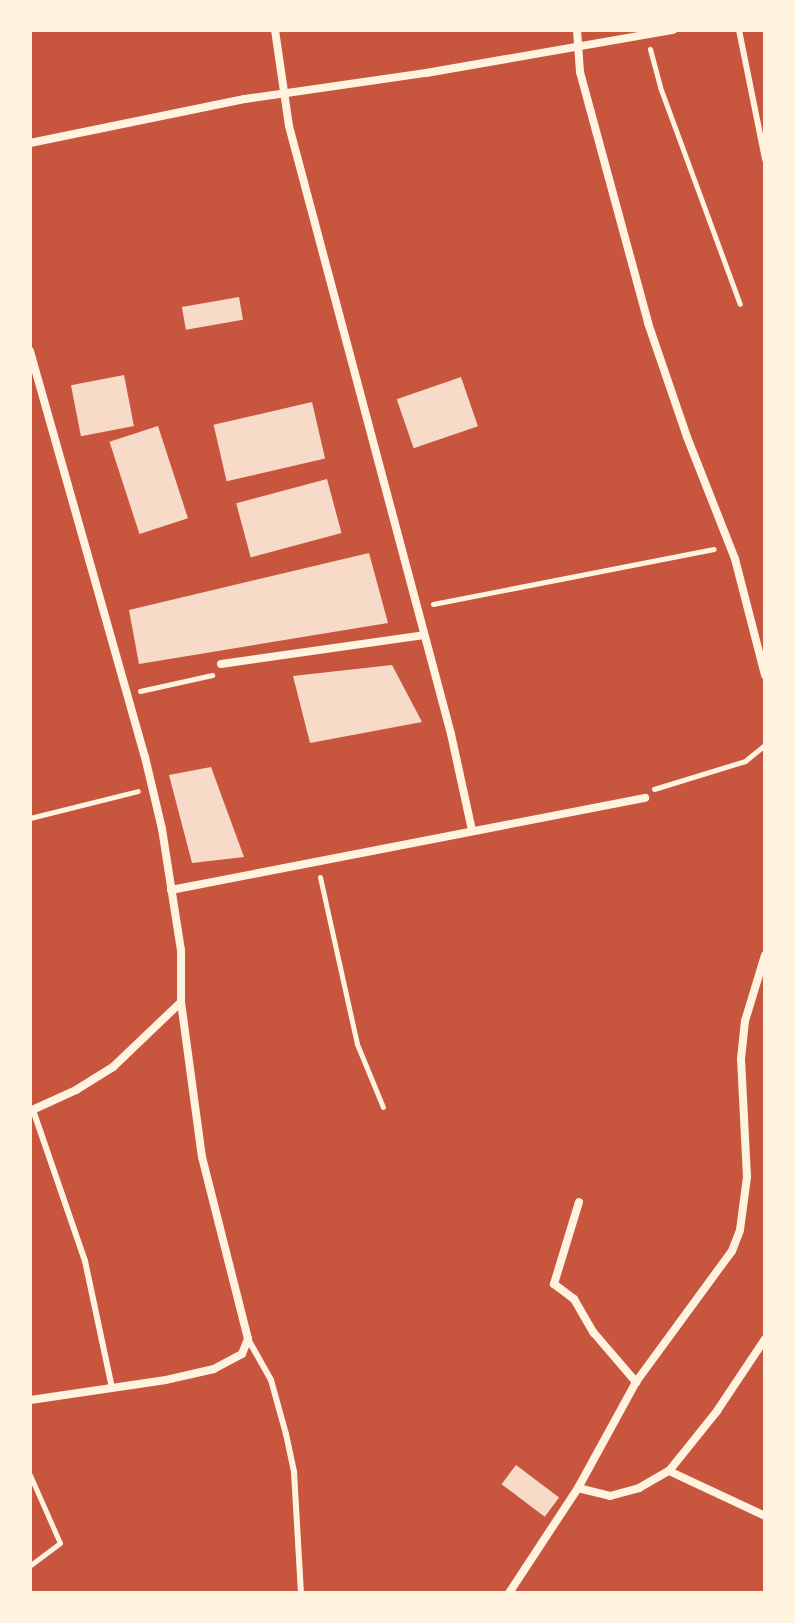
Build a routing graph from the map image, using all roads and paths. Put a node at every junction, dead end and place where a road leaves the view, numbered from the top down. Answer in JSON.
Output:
{"nodes":[{"id":1,"x":275,"y":30,"type":"edge"},
{"id":2,"x":577,"y":30,"type":"edge"},
{"id":3,"x":673,"y":30,"type":"edge"},
{"id":4,"x":739,"y":30,"type":"edge"},
{"id":5,"x":646,"y":35,"type":"junction"},
{"id":6,"x":577,"y":48,"type":"junction"},
{"id":7,"x":283,"y":93,"type":"junction"},
{"id":8,"x":30,"y":143,"type":"edge"},
{"id":9,"x":765,"y":159,"type":"edge"},
{"id":10,"x":740,"y":304,"type":"dead end"},
{"id":11,"x":30,"y":351,"type":"edge"},
{"id":12,"x":730,"y":546,"type":"junction"},
{"id":13,"x":416,"y":607,"type":"junction"},
{"id":14,"x":424,"y":635,"type":"junction"},
{"id":15,"x":221,"y":664,"type":"joint"},
{"id":16,"x":765,"y":675,"type":"edge"},
{"id":17,"x":127,"y":694,"type":"junction"},
{"id":18,"x":765,"y":745,"type":"edge"},
{"id":19,"x":152,"y":787,"type":"junction"},
{"id":20,"x":645,"y":798,"type":"joint"},
{"id":21,"x":30,"y":818,"type":"edge"},
{"id":22,"x":472,"y":830,"type":"junction"},
{"id":23,"x":316,"y":862,"type":"junction"},
{"id":24,"x":171,"y":890,"type":"junction"},
{"id":25,"x":765,"y":955,"type":"edge"},
{"id":26,"x":181,"y":1002,"type":"junction"},
{"id":27,"x":383,"y":1107,"type":"dead end"},
{"id":28,"x":32,"y":1111,"type":"edge"},
{"id":29,"x":579,"y":1202,"type":"dead end"},
{"id":30,"x":248,"y":1339,"type":"junction"},
{"id":31,"x":765,"y":1339,"type":"edge"},
{"id":32,"x":636,"y":1382,"type":"junction"},
{"id":33,"x":112,"y":1388,"type":"junction"},
{"id":34,"x":30,"y":1400,"type":"edge"},
{"id":35,"x":669,"y":1471,"type":"junction"},
{"id":36,"x":30,"y":1475,"type":"edge"},
{"id":37,"x":578,"y":1488,"type":"junction"},
{"id":38,"x":765,"y":1516,"type":"edge"},
{"id":39,"x":30,"y":1566,"type":"edge"},
{"id":40,"x":511,"y":1590,"type":"edge"},
{"id":41,"x":301,"y":1593,"type":"edge"},
{"id":42,"x":522,"y":1593,"type":"edge"}],
"edges":[{"from":1,"to":7,"type":"street"},
{"from":2,"to":6,"type":"street"},
{"from":3,"to":5,"type":"street"},
{"from":4,"to":9,"type":"lane"},
{"from":5,"to":6,"type":"street"},
{"from":5,"to":10,"type":"path"},
{"from":6,"to":7,"type":"street"},
{"from":6,"to":12,"type":"street"},
{"from":7,"to":8,"type":"street"},
{"from":7,"to":13,"type":"street"},
{"from":11,"to":17,"type":"street"},
{"from":12,"to":13,"type":"path"},
{"from":12,"to":16,"type":"street"},
{"from":13,"to":14,"type":"street"},
{"from":14,"to":15,"type":"street"},
{"from":14,"to":22,"type":"street"},
{"from":15,"to":17,"type":"path"},
{"from":17,"to":19,"type":"street"},
{"from":18,"to":20,"type":"path"},
{"from":19,"to":21,"type":"path"},
{"from":19,"to":24,"type":"street"},
{"from":20,"to":22,"type":"street"},
{"from":22,"to":23,"type":"street"},
{"from":23,"to":24,"type":"street"},
{"from":23,"to":27,"type":"path"},
{"from":24,"to":26,"type":"street"},
{"from":25,"to":32,"type":"street"},
{"from":26,"to":28,"type":"street"},
{"from":26,"to":30,"type":"street"},
{"from":28,"to":33,"type":"lane"},
{"from":29,"to":32,"type":"street"},
{"from":30,"to":33,"type":"street"},
{"from":30,"to":41,"type":"lane"},
{"from":31,"to":35,"type":"street"},
{"from":32,"to":37,"type":"street"},
{"from":33,"to":34,"type":"street"},
{"from":35,"to":37,"type":"street"},
{"from":35,"to":38,"type":"street"},
{"from":36,"to":39,"type":"path"},
{"from":37,"to":40,"type":"street"},
{"from":40,"to":42,"type":"street"}]}
